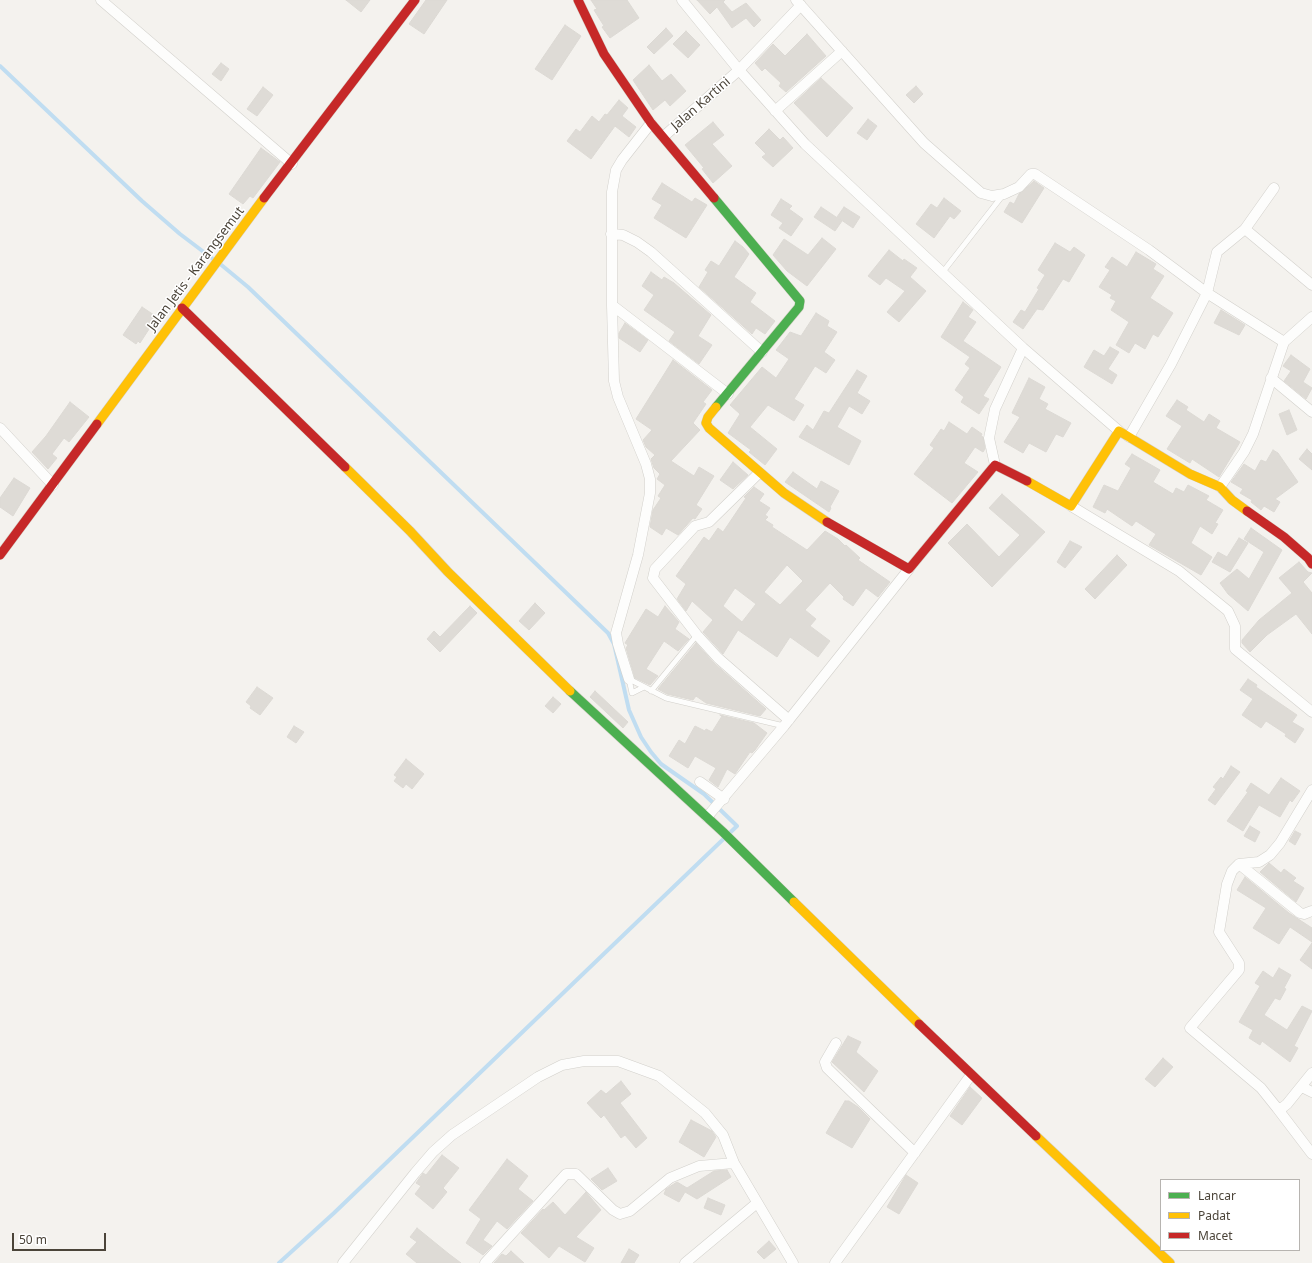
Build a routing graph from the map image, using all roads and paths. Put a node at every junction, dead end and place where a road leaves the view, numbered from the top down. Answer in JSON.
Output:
{"nodes":[{"id":1,"x":101,"y":0,"type":"edge"},
{"id":2,"x":415,"y":0,"type":"edge"},
{"id":3,"x":578,"y":0,"type":"edge"},
{"id":4,"x":682,"y":0,"type":"edge"},
{"id":5,"x":798,"y":3,"type":"edge"},
{"id":6,"x":842,"y":51,"type":"junction"},
{"id":7,"x":739,"y":70,"type":"junction"},
{"id":8,"x":775,"y":111,"type":"junction"},
{"id":9,"x":651,"y":123,"type":"junction"},
{"id":10,"x":663,"y":138,"type":"junction"},
{"id":11,"x":292,"y":164,"type":"junction"},
{"id":12,"x":1274,"y":188,"type":"dead end"},
{"id":13,"x":1004,"y":194,"type":"junction"},
{"id":14,"x":1244,"y":229,"type":"junction"},
{"id":15,"x":611,"y":234,"type":"junction"},
{"id":16,"x":942,"y":273,"type":"junction"},
{"id":17,"x":1312,"y":285,"type":"edge"},
{"id":18,"x":1207,"y":293,"type":"junction"},
{"id":19,"x":612,"y":304,"type":"junction"},
{"id":20,"x":182,"y":308,"type":"junction"},
{"id":21,"x":1312,"y":317,"type":"edge"},
{"id":22,"x":1284,"y":342,"type":"junction"},
{"id":23,"x":1023,"y":348,"type":"junction"},
{"id":24,"x":762,"y":352,"type":"junction"},
{"id":25,"x":1271,"y":378,"type":"junction"},
{"id":26,"x":728,"y":394,"type":"junction"},
{"id":27,"x":1312,"y":412,"type":"edge"},
{"id":28,"x":0,"y":428,"type":"edge"},
{"id":29,"x":1119,"y":431,"type":"junction"},
{"id":30,"x":1129,"y":437,"type":"junction"},
{"id":31,"x":995,"y":465,"type":"junction"},
{"id":32,"x":759,"y":473,"type":"junction"},
{"id":33,"x":54,"y":485,"type":"junction"},
{"id":34,"x":1220,"y":488,"type":"junction"},
{"id":35,"x":1071,"y":506,"type":"junction"},
{"id":36,"x":0,"y":555,"type":"edge"},
{"id":37,"x":1312,"y":564,"type":"edge"},
{"id":38,"x":909,"y":569,"type":"junction"},
{"id":39,"x":697,"y":635,"type":"junction"},
{"id":40,"x":629,"y":679,"type":"junction"},
{"id":41,"x":644,"y":687,"type":"junction"},
{"id":42,"x":651,"y":691,"type":"junction"},
{"id":43,"x":1312,"y":712,"type":"edge"},
{"id":44,"x":786,"y":723,"type":"junction"},
{"id":45,"x":700,"y":782,"type":"dead end"},
{"id":46,"x":1312,"y":790,"type":"edge"},
{"id":47,"x":720,"y":804,"type":"junction"},
{"id":48,"x":707,"y":817,"type":"junction"},
{"id":49,"x":1239,"y":864,"type":"junction"},
{"id":50,"x":1312,"y":911,"type":"edge"},
{"id":51,"x":836,"y":1044,"type":"dead end"},
{"id":52,"x":1312,"y":1073,"type":"edge"},
{"id":53,"x":971,"y":1075,"type":"junction"},
{"id":54,"x":1302,"y":1087,"type":"junction"},
{"id":55,"x":1312,"y":1092,"type":"edge"},
{"id":56,"x":1277,"y":1108,"type":"junction"},
{"id":57,"x":915,"y":1152,"type":"junction"},
{"id":58,"x":1312,"y":1154,"type":"edge"},
{"id":59,"x":734,"y":1163,"type":"junction"},
{"id":60,"x":757,"y":1203,"type":"junction"},
{"id":61,"x":343,"y":1263,"type":"edge"},
{"id":62,"x":485,"y":1263,"type":"edge"},
{"id":63,"x":685,"y":1263,"type":"edge"},
{"id":64,"x":793,"y":1263,"type":"edge"},
{"id":65,"x":835,"y":1263,"type":"edge"},
{"id":66,"x":1170,"y":1263,"type":"edge"}],
"edges":[{"from":1,"to":11,"type":"street"},
{"from":2,"to":11,"type":"street","name":"Jalan Jetis - Karangsemut"},
{"from":3,"to":9,"type":"street"},
{"from":4,"to":7,"type":"street"},
{"from":5,"to":6,"type":"street"},
{"from":5,"to":7,"type":"street","name":"Jalan Kartini"},
{"from":6,"to":8,"type":"street"},
{"from":6,"to":13,"type":"street"},
{"from":7,"to":8,"type":"street"},
{"from":7,"to":10,"type":"street","name":"Jalan Kartini"},
{"from":8,"to":16,"type":"street"},
{"from":9,"to":10,"type":"street"},
{"from":9,"to":15,"type":"street"},
{"from":10,"to":24,"type":"street"},
{"from":11,"to":20,"type":"street","name":"Jalan Jetis - Karangsemut"},
{"from":12,"to":14,"type":"street"},
{"from":13,"to":16,"type":"lane"},
{"from":13,"to":18,"type":"street"},
{"from":14,"to":17,"type":"street"},
{"from":14,"to":18,"type":"street"},
{"from":15,"to":19,"type":"street"},
{"from":15,"to":24,"type":"street"},
{"from":16,"to":23,"type":"street"},
{"from":18,"to":22,"type":"street"},
{"from":18,"to":30,"type":"street"},
{"from":19,"to":26,"type":"street"},
{"from":19,"to":40,"type":"street"},
{"from":20,"to":33,"type":"street","name":"Jalan Jetis - Karangsemut"},
{"from":20,"to":48,"type":"street"},
{"from":21,"to":22,"type":"street"},
{"from":22,"to":25,"type":"street"},
{"from":23,"to":29,"type":"street"},
{"from":23,"to":31,"type":"street"},
{"from":24,"to":26,"type":"street"},
{"from":25,"to":27,"type":"street"},
{"from":25,"to":34,"type":"street"},
{"from":26,"to":32,"type":"street"},
{"from":28,"to":33,"type":"street"},
{"from":29,"to":30,"type":"street"},
{"from":29,"to":35,"type":"street"},
{"from":30,"to":34,"type":"street"},
{"from":31,"to":35,"type":"street"},
{"from":31,"to":38,"type":"street"},
{"from":32,"to":38,"type":"street"},
{"from":32,"to":39,"type":"street"},
{"from":33,"to":36,"type":"street","name":"Jalan Jetis - Karangsemut"},
{"from":34,"to":37,"type":"street"},
{"from":35,"to":43,"type":"street"},
{"from":38,"to":44,"type":"street"},
{"from":39,"to":42,"type":"lane"},
{"from":39,"to":44,"type":"street"},
{"from":40,"to":41,"type":"lane"},
{"from":40,"to":41,"type":"lane"},
{"from":41,"to":42,"type":"lane"},
{"from":42,"to":44,"type":"lane"},
{"from":44,"to":47,"type":"street"},
{"from":45,"to":47,"type":"street"},
{"from":46,"to":49,"type":"street"},
{"from":47,"to":48,"type":"street"},
{"from":48,"to":53,"type":"street"},
{"from":49,"to":50,"type":"street"},
{"from":49,"to":56,"type":"street"},
{"from":51,"to":57,"type":"street"},
{"from":52,"to":54,"type":"street"},
{"from":53,"to":57,"type":"street"},
{"from":53,"to":66,"type":"street"},
{"from":54,"to":55,"type":"street"},
{"from":54,"to":56,"type":"street"},
{"from":56,"to":58,"type":"street"},
{"from":57,"to":65,"type":"street"},
{"from":59,"to":60,"type":"street"},
{"from":59,"to":61,"type":"street"},
{"from":59,"to":62,"type":"street"},
{"from":60,"to":63,"type":"street"},
{"from":60,"to":64,"type":"street"}]}
